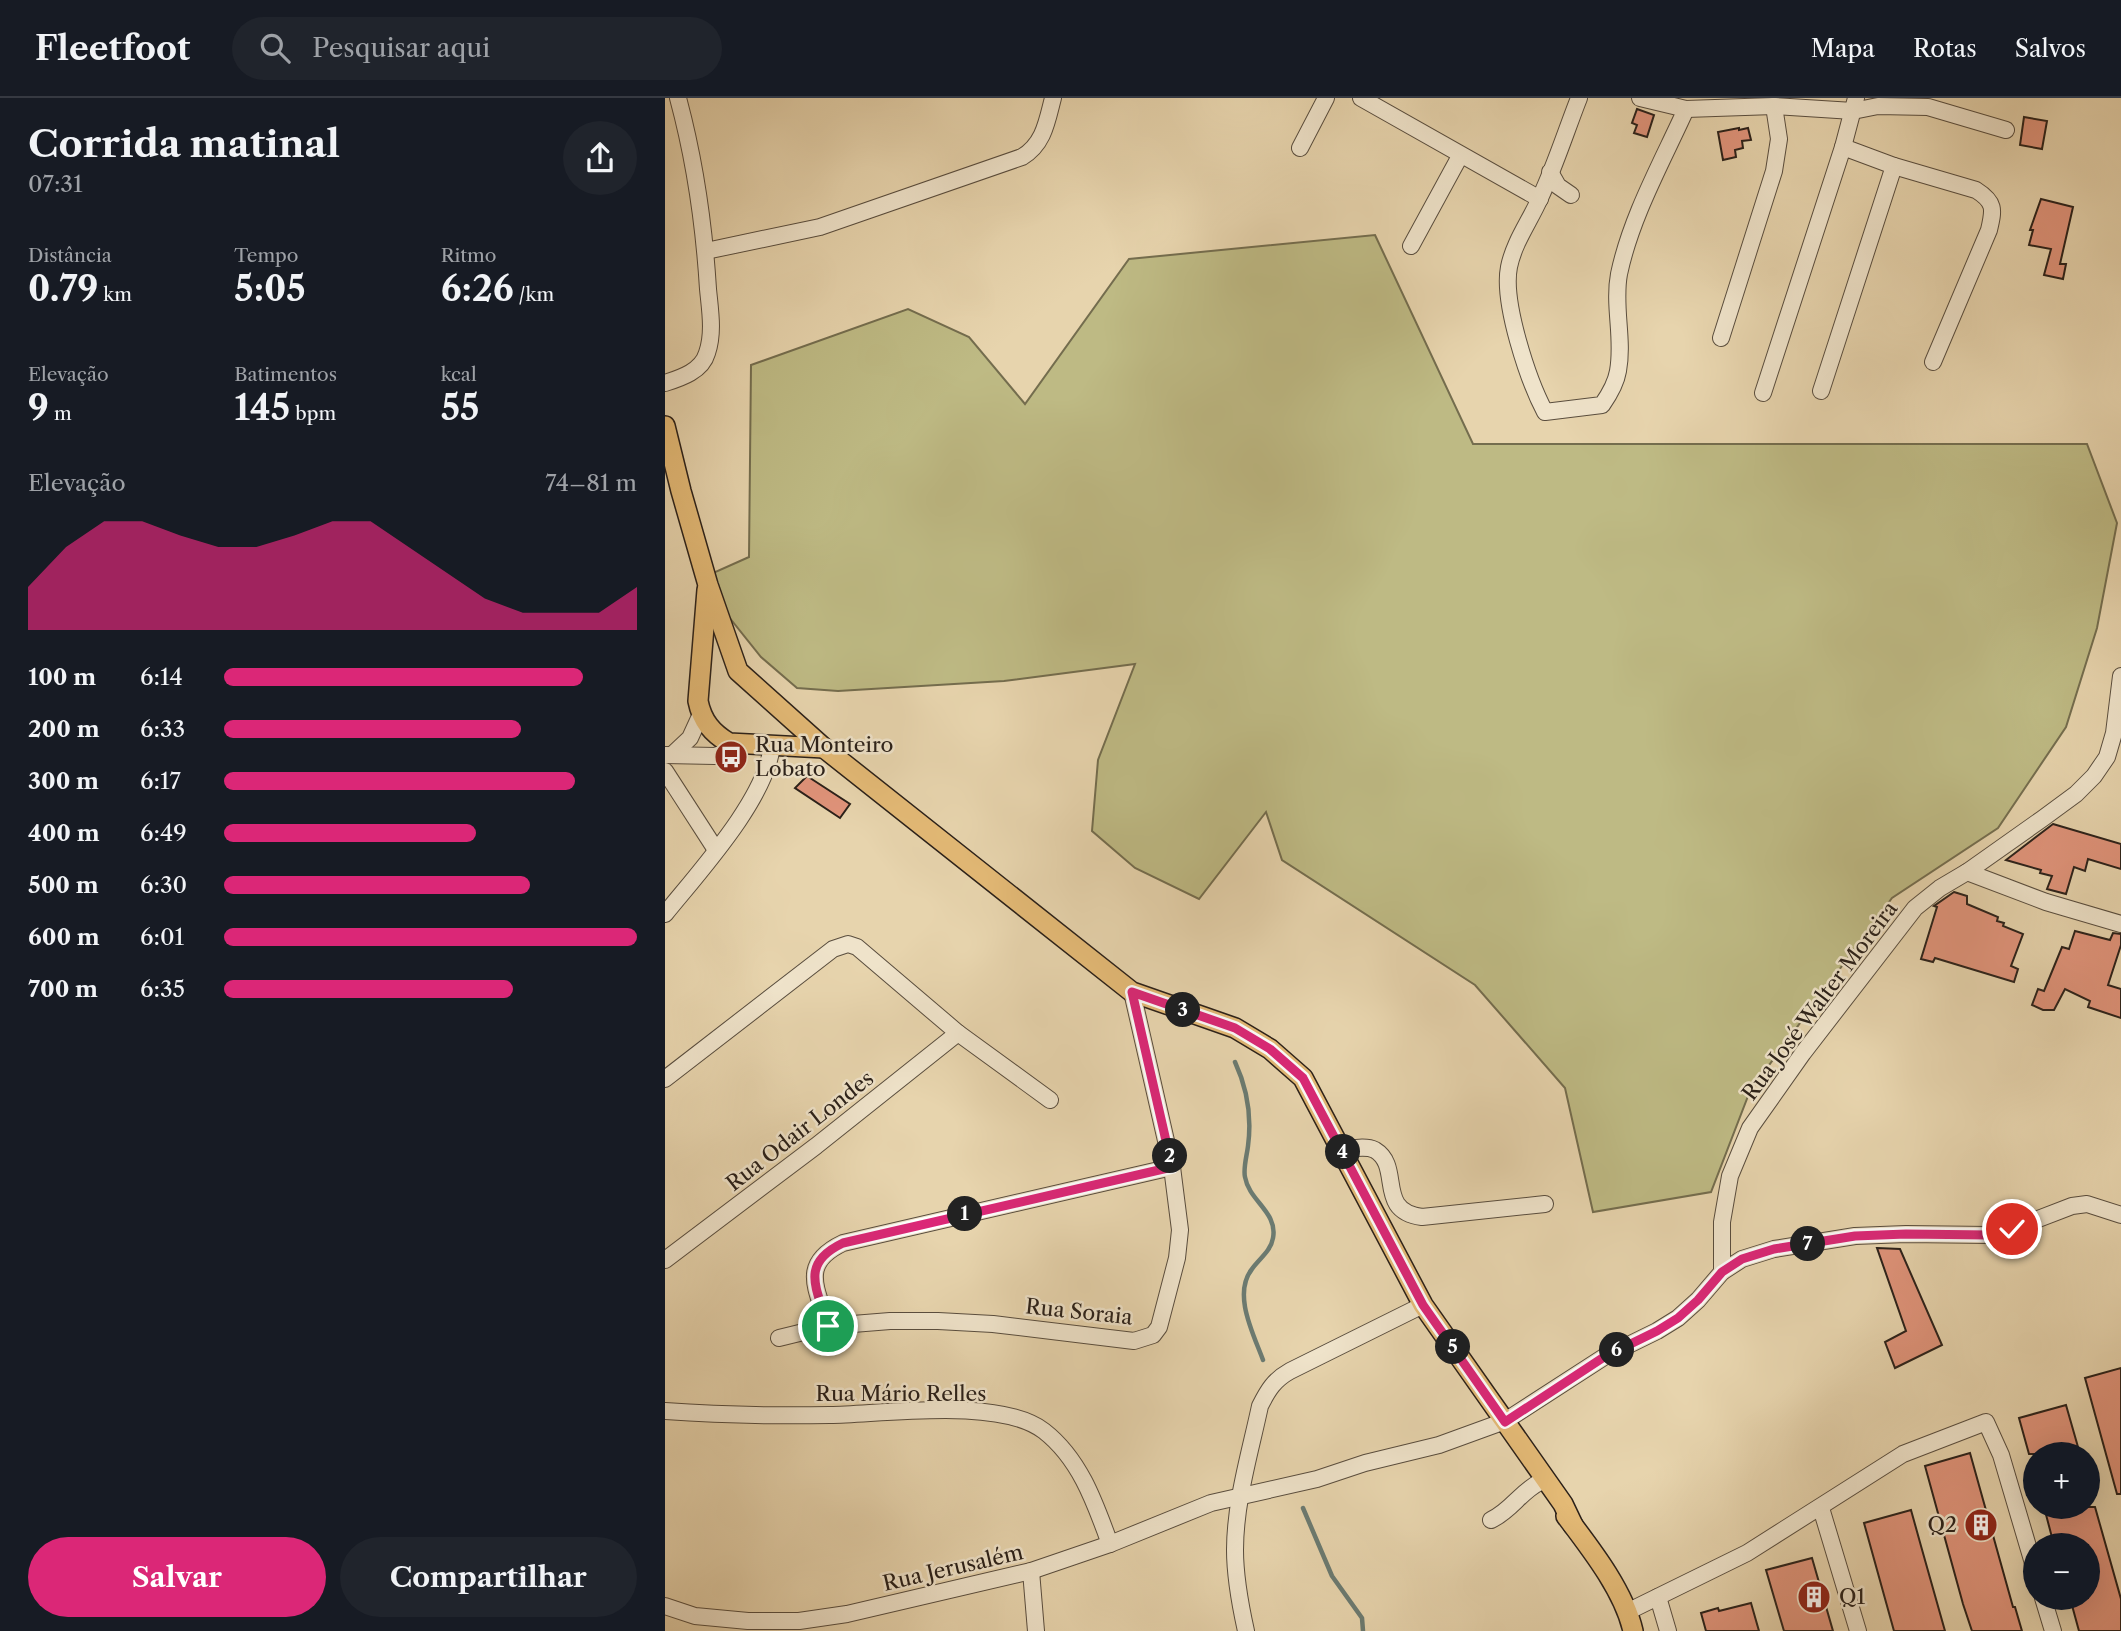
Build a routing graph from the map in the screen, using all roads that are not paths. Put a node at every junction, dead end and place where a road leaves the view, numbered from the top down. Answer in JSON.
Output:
{"nodes":[{"id":1,"x":678,"y":98,"type":"edge"},
{"id":2,"x":1053,"y":98,"type":"edge"},
{"id":3,"x":1325,"y":98,"type":"edge"},
{"id":4,"x":1361,"y":98,"type":"edge"},
{"id":5,"x":1579,"y":98,"type":"edge"},
{"id":6,"x":1640,"y":98,"type":"edge"},
{"id":7,"x":1854,"y":104,"type":"edge"},
{"id":8,"x":1775,"y":106,"type":"junction"},
{"id":9,"x":1686,"y":109,"type":"junction"},
{"id":10,"x":2005,"y":130,"type":"dead end"},
{"id":11,"x":1843,"y":147,"type":"junction"},
{"id":12,"x":1300,"y":148,"type":"dead end"},
{"id":13,"x":1460,"y":156,"type":"junction"},
{"id":14,"x":1894,"y":166,"type":"junction"},
{"id":15,"x":1550,"y":172,"type":"junction"},
{"id":16,"x":1571,"y":195,"type":"dead end"},
{"id":17,"x":1540,"y":199,"type":"junction"},
{"id":18,"x":1411,"y":246,"type":"dead end"},
{"id":19,"x":706,"y":251,"type":"junction"},
{"id":20,"x":1721,"y":338,"type":"dead end"},
{"id":21,"x":1933,"y":362,"type":"dead end"},
{"id":22,"x":665,"y":383,"type":"edge"},
{"id":23,"x":1821,"y":391,"type":"dead end"},
{"id":24,"x":1763,"y":393,"type":"dead end"},
{"id":25,"x":665,"y":426,"type":"edge"},
{"id":26,"x":668,"y":450,"type":"edge"},
{"id":27,"x":708,"y":585,"type":"junction"},
{"id":28,"x":738,"y":671,"type":"junction"},
{"id":29,"x":2121,"y":676,"type":"edge"},
{"id":30,"x":699,"y":708,"type":"junction"},
{"id":31,"x":777,"y":708,"type":"junction"},
{"id":32,"x":745,"y":745,"type":"junction"},
{"id":33,"x":772,"y":745,"type":"junction"},
{"id":34,"x":824,"y":748,"type":"junction"},
{"id":35,"x":669,"y":755,"type":"edge"},
{"id":36,"x":665,"y":771,"type":"edge"},
{"id":37,"x":716,"y":850,"type":"junction"},
{"id":38,"x":1966,"y":872,"type":"junction"},
{"id":39,"x":665,"y":914,"type":"edge"},
{"id":40,"x":2121,"y":924,"type":"edge"},
{"id":41,"x":1132,"y":992,"type":"junction"},
{"id":42,"x":958,"y":1033,"type":"junction"},
{"id":43,"x":665,"y":1079,"type":"edge"},
{"id":44,"x":1050,"y":1100,"type":"dead end"},
{"id":45,"x":1341,"y":1150,"type":"junction"},
{"id":46,"x":1172,"y":1167,"type":"junction"},
{"id":47,"x":1545,"y":1204,"type":"dead end"},
{"id":48,"x":2121,"y":1215,"type":"edge"},
{"id":49,"x":665,"y":1260,"type":"edge"},
{"id":50,"x":1722,"y":1272,"type":"junction"},
{"id":51,"x":1423,"y":1305,"type":"junction"},
{"id":52,"x":828,"y":1326,"type":"junction"},
{"id":53,"x":779,"y":1338,"type":"dead end"},
{"id":54,"x":665,"y":1411,"type":"edge"},
{"id":55,"x":1505,"y":1422,"type":"junction"},
{"id":56,"x":1521,"y":1445,"type":"junction"},
{"id":57,"x":1540,"y":1482,"type":"junction"},
{"id":58,"x":1241,"y":1496,"type":"junction"},
{"id":59,"x":1821,"y":1508,"type":"junction"},
{"id":60,"x":1491,"y":1520,"type":"dead end"},
{"id":61,"x":1573,"y":1525,"type":"junction"},
{"id":62,"x":2024,"y":1533,"type":"edge"},
{"id":63,"x":1110,"y":1544,"type":"junction"},
{"id":64,"x":1031,"y":1571,"type":"junction"},
{"id":65,"x":1658,"y":1597,"type":"junction"},
{"id":66,"x":665,"y":1606,"type":"edge"},
{"id":67,"x":2047,"y":1610,"type":"edge"},
{"id":68,"x":1629,"y":1611,"type":"junction"},
{"id":69,"x":1036,"y":1631,"type":"edge"},
{"id":70,"x":1246,"y":1631,"type":"edge"},
{"id":71,"x":1633,"y":1631,"type":"edge"},
{"id":72,"x":1668,"y":1631,"type":"edge"},
{"id":73,"x":1858,"y":1631,"type":"edge"},
{"id":74,"x":2053,"y":1631,"type":"edge"}],
"edges":[{"from":1,"to":19,"type":"street"},
{"from":2,"to":19,"type":"street"},
{"from":3,"to":12,"type":"street"},
{"from":4,"to":13,"type":"street"},
{"from":5,"to":15,"type":"street"},
{"from":6,"to":9,"type":"street"},
{"from":7,"to":8,"type":"street"},
{"from":7,"to":10,"type":"street"},
{"from":7,"to":11,"type":"street"},
{"from":8,"to":9,"type":"street"},
{"from":8,"to":20,"type":"street"},
{"from":9,"to":17,"type":"street"},
{"from":11,"to":14,"type":"street"},
{"from":11,"to":24,"type":"street"},
{"from":13,"to":17,"type":"street"},
{"from":13,"to":18,"type":"street"},
{"from":14,"to":21,"type":"street"},
{"from":14,"to":23,"type":"street"},
{"from":15,"to":16,"type":"street"},
{"from":15,"to":17,"type":"street"},
{"from":19,"to":22,"type":"street"},
{"from":25,"to":26,"type":"main road"},
{"from":26,"to":27,"type":"main road"},
{"from":27,"to":28,"type":"main road"},
{"from":27,"to":30,"type":"main road"},
{"from":28,"to":30,"type":"main road"},
{"from":28,"to":31,"type":"main road"},
{"from":29,"to":38,"type":"street","name":"Rua José Walter Moreira"},
{"from":30,"to":32,"type":"main road"},
{"from":30,"to":35,"type":"street"},
{"from":31,"to":33,"type":"main road"},
{"from":31,"to":34,"type":"main road"},
{"from":32,"to":33,"type":"main road"},
{"from":32,"to":35,"type":"street"},
{"from":33,"to":34,"type":"main road"},
{"from":33,"to":37,"type":"street"},
{"from":34,"to":41,"type":"main road"},
{"from":36,"to":37,"type":"street"},
{"from":37,"to":39,"type":"street"},
{"from":38,"to":40,"type":"street"},
{"from":38,"to":50,"type":"street","name":"Rua José Walter Moreira"},
{"from":41,"to":45,"type":"main road"},
{"from":41,"to":46,"type":"street","name":"Rua Soraia"},
{"from":42,"to":43,"type":"street"},
{"from":42,"to":44,"type":"street"},
{"from":42,"to":49,"type":"street","name":"Rua Odair Londes"},
{"from":45,"to":47,"type":"street"},
{"from":45,"to":51,"type":"main road"},
{"from":46,"to":52,"type":"street"},
{"from":46,"to":52,"type":"street","name":"Rua Soraia"},
{"from":48,"to":50,"type":"street"},
{"from":50,"to":55,"type":"street","name":"Rua Jerusalém"},
{"from":51,"to":55,"type":"main road"},
{"from":51,"to":58,"type":"street"},
{"from":52,"to":53,"type":"street","name":"Rua Soraia"},
{"from":54,"to":63,"type":"street","name":"Rua Mário Relles"},
{"from":55,"to":56,"type":"main road"},
{"from":55,"to":58,"type":"street","name":"Rua Jerusalém"},
{"from":56,"to":57,"type":"main road"},
{"from":56,"to":61,"type":"main road"},
{"from":57,"to":60,"type":"street"},
{"from":57,"to":61,"type":"main road"},
{"from":58,"to":63,"type":"street","name":"Rua Jerusalém"},
{"from":58,"to":70,"type":"street"},
{"from":59,"to":62,"type":"street"},
{"from":59,"to":65,"type":"street"},
{"from":59,"to":73,"type":"street"},
{"from":61,"to":68,"type":"main road"},
{"from":63,"to":64,"type":"street","name":"Rua Jerusalém"},
{"from":64,"to":66,"type":"street","name":"Rua Jerusalém"},
{"from":64,"to":69,"type":"street"},
{"from":65,"to":68,"type":"street"},
{"from":65,"to":72,"type":"street"},
{"from":67,"to":74,"type":"street"},
{"from":68,"to":71,"type":"main road"}]}
